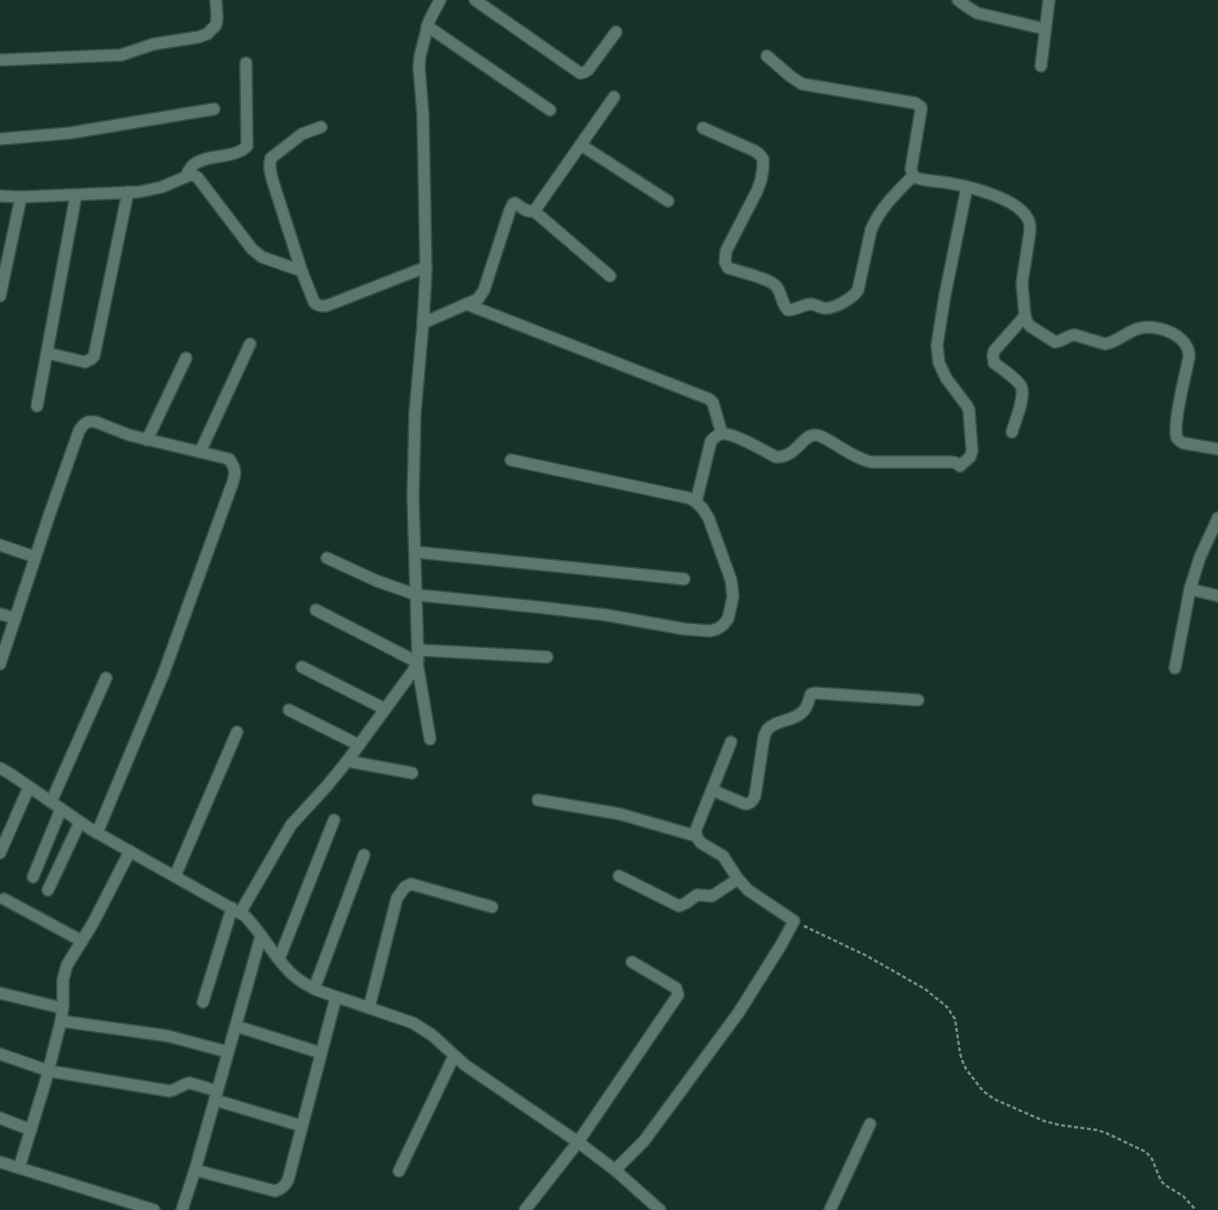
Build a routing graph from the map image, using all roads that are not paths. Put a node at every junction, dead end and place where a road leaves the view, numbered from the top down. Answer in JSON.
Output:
{"nodes":[{"id":1,"x":216,"y":0,"type":"edge"},
{"id":2,"x":440,"y":0,"type":"edge"},
{"id":3,"x":475,"y":0,"type":"edge"},
{"id":4,"x":958,"y":0,"type":"edge"},
{"id":5,"x":1048,"y":0,"type":"edge"},
{"id":6,"x":427,"y":26,"type":"junction"},
{"id":7,"x":1045,"y":29,"type":"junction"},
{"id":8,"x":616,"y":32,"type":"dead end"},
{"id":9,"x":767,"y":56,"type":"dead end"},
{"id":10,"x":0,"y":60,"type":"edge"},
{"id":11,"x":246,"y":63,"type":"dead end"},
{"id":12,"x":1041,"y":66,"type":"dead end"},
{"id":13,"x":614,"y":97,"type":"dead end"},
{"id":14,"x":214,"y":109,"type":"dead end"},
{"id":15,"x":550,"y":110,"type":"dead end"},
{"id":16,"x":321,"y":126,"type":"dead end"},
{"id":17,"x":702,"y":128,"type":"dead end"},
{"id":18,"x":0,"y":139,"type":"edge"},
{"id":19,"x":581,"y":145,"type":"junction"},
{"id":20,"x":186,"y":176,"type":"junction"},
{"id":21,"x":913,"y":176,"type":"junction"},
{"id":22,"x":967,"y":187,"type":"junction"},
{"id":23,"x":128,"y":192,"type":"junction"},
{"id":24,"x":76,"y":195,"type":"junction"},
{"id":25,"x":0,"y":196,"type":"edge"},
{"id":26,"x":21,"y":197,"type":"junction"},
{"id":27,"x":668,"y":201,"type":"dead end"},
{"id":28,"x":534,"y":211,"type":"junction"},
{"id":29,"x":426,"y":267,"type":"junction"},
{"id":30,"x":302,"y":272,"type":"junction"},
{"id":31,"x":610,"y":276,"type":"dead end"},
{"id":32,"x":0,"y":296,"type":"edge"},
{"id":33,"x":466,"y":304,"type":"junction"},
{"id":34,"x":1025,"y":316,"type":"junction"},
{"id":35,"x":424,"y":323,"type":"junction"},
{"id":36,"x":250,"y":344,"type":"dead end"},
{"id":37,"x":47,"y":353,"type":"junction"},
{"id":38,"x":186,"y":358,"type":"dead end"},
{"id":39,"x":37,"y":406,"type":"dead end"},
{"id":40,"x":1012,"y":432,"type":"dead end"},
{"id":41,"x":722,"y":434,"type":"junction"},
{"id":42,"x":147,"y":440,"type":"junction"},
{"id":43,"x":1218,"y":449,"type":"edge"},
{"id":44,"x":200,"y":452,"type":"junction"},
{"id":45,"x":511,"y":460,"type":"dead end"},
{"id":46,"x":696,"y":502,"type":"junction"},
{"id":47,"x":1218,"y":518,"type":"edge"},
{"id":48,"x":0,"y":545,"type":"edge"},
{"id":49,"x":415,"y":552,"type":"junction"},
{"id":50,"x":35,"y":557,"type":"junction"},
{"id":51,"x":327,"y":558,"type":"dead end"},
{"id":52,"x":684,"y":580,"type":"dead end"},
{"id":53,"x":1190,"y":589,"type":"junction"},
{"id":54,"x":417,"y":595,"type":"junction"},
{"id":55,"x":1218,"y":596,"type":"edge"},
{"id":56,"x":316,"y":610,"type":"dead end"},
{"id":57,"x":0,"y":614,"type":"edge"},
{"id":58,"x":15,"y":618,"type":"junction"},
{"id":59,"x":419,"y":650,"type":"junction"},
{"id":60,"x":547,"y":657,"type":"dead end"},
{"id":61,"x":417,"y":662,"type":"junction"},
{"id":62,"x":0,"y":664,"type":"edge"},
{"id":63,"x":302,"y":667,"type":"dead end"},
{"id":64,"x":1175,"y":668,"type":"dead end"},
{"id":65,"x":106,"y":678,"type":"dead end"},
{"id":66,"x":918,"y":700,"type":"dead end"},
{"id":67,"x":385,"y":709,"type":"junction"},
{"id":68,"x":289,"y":710,"type":"dead end"},
{"id":69,"x":238,"y":732,"type":"dead end"},
{"id":70,"x":430,"y":739,"type":"dead end"},
{"id":71,"x":731,"y":742,"type":"dead end"},
{"id":72,"x":359,"y":745,"type":"junction"},
{"id":73,"x":347,"y":761,"type":"junction"},
{"id":74,"x":0,"y":768,"type":"edge"},
{"id":75,"x":412,"y":773,"type":"dead end"},
{"id":76,"x":29,"y":786,"type":"junction"},
{"id":77,"x":712,"y":790,"type":"junction"},
{"id":78,"x":538,"y":800,"type":"dead end"},
{"id":79,"x":51,"y":802,"type":"junction"},
{"id":80,"x":61,"y":809,"type":"junction"},
{"id":81,"x":334,"y":820,"type":"dead end"},
{"id":82,"x":80,"y":822,"type":"junction"},
{"id":83,"x":97,"y":833,"type":"junction"},
{"id":84,"x":696,"y":836,"type":"junction"},
{"id":85,"x":130,"y":851,"type":"junction"},
{"id":86,"x":0,"y":853,"type":"edge"},
{"id":87,"x":364,"y":855,"type":"dead end"},
{"id":88,"x":175,"y":876,"type":"junction"},
{"id":89,"x":620,"y":876,"type":"dead end"},
{"id":90,"x":33,"y":877,"type":"dead end"},
{"id":91,"x":738,"y":879,"type":"junction"},
{"id":92,"x":48,"y":890,"type":"dead end"},
{"id":93,"x":4,"y":899,"type":"dead end"},
{"id":94,"x":492,"y":907,"type":"dead end"},
{"id":95,"x":236,"y":910,"type":"junction"},
{"id":96,"x":261,"y":936,"type":"junction"},
{"id":97,"x":82,"y":941,"type":"junction"},
{"id":98,"x":279,"y":959,"type":"junction"},
{"id":99,"x":632,"y":962,"type":"dead end"},
{"id":100,"x":314,"y":989,"type":"junction"},
{"id":101,"x":0,"y":993,"type":"edge"},
{"id":102,"x":336,"y":997,"type":"junction"},
{"id":103,"x":203,"y":1002,"type":"dead end"},
{"id":104,"x":62,"y":1008,"type":"junction"},
{"id":105,"x":369,"y":1008,"type":"junction"},
{"id":106,"x":61,"y":1021,"type":"junction"},
{"id":107,"x":236,"y":1026,"type":"junction"},
{"id":108,"x":228,"y":1052,"type":"junction"},
{"id":109,"x":321,"y":1053,"type":"junction"},
{"id":110,"x":0,"y":1054,"type":"edge"},
{"id":111,"x":454,"y":1056,"type":"junction"},
{"id":112,"x":49,"y":1071,"type":"junction"},
{"id":113,"x":216,"y":1095,"type":"junction"},
{"id":114,"x":0,"y":1118,"type":"edge"},
{"id":115,"x":870,"y":1124,"type":"dead end"},
{"id":116,"x":302,"y":1126,"type":"junction"},
{"id":117,"x":31,"y":1130,"type":"junction"},
{"id":118,"x":578,"y":1142,"type":"junction"},
{"id":119,"x":0,"y":1162,"type":"edge"},
{"id":120,"x":19,"y":1168,"type":"junction"},
{"id":121,"x":195,"y":1170,"type":"junction"},
{"id":122,"x":615,"y":1170,"type":"junction"},
{"id":123,"x":399,"y":1171,"type":"dead end"},
{"id":124,"x":154,"y":1210,"type":"edge"},
{"id":125,"x":182,"y":1210,"type":"edge"},
{"id":126,"x":525,"y":1210,"type":"edge"},
{"id":127,"x":660,"y":1210,"type":"edge"},
{"id":128,"x":830,"y":1210,"type":"edge"}],
"edges":[{"from":1,"to":10,"type":"street"},
{"from":2,"to":6,"type":"street"},
{"from":3,"to":8,"type":"street"},
{"from":4,"to":7,"type":"street"},
{"from":5,"to":7,"type":"street"},
{"from":6,"to":15,"type":"street"},
{"from":6,"to":29,"type":"street"},
{"from":7,"to":12,"type":"street"},
{"from":9,"to":21,"type":"street"},
{"from":11,"to":20,"type":"street"},
{"from":13,"to":19,"type":"street"},
{"from":14,"to":18,"type":"street"},
{"from":16,"to":30,"type":"street"},
{"from":17,"to":21,"type":"street"},
{"from":19,"to":27,"type":"street"},
{"from":19,"to":28,"type":"street"},
{"from":20,"to":23,"type":"street"},
{"from":20,"to":30,"type":"street"},
{"from":21,"to":22,"type":"street"},
{"from":22,"to":34,"type":"street"},
{"from":22,"to":41,"type":"street"},
{"from":23,"to":24,"type":"street"},
{"from":23,"to":37,"type":"street"},
{"from":24,"to":26,"type":"street"},
{"from":24,"to":37,"type":"street"},
{"from":25,"to":26,"type":"street"},
{"from":26,"to":32,"type":"street"},
{"from":28,"to":31,"type":"street"},
{"from":28,"to":33,"type":"street"},
{"from":29,"to":30,"type":"street"},
{"from":29,"to":35,"type":"street"},
{"from":33,"to":35,"type":"street"},
{"from":33,"to":41,"type":"street"},
{"from":34,"to":40,"type":"street"},
{"from":34,"to":43,"type":"street"},
{"from":35,"to":49,"type":"street"},
{"from":36,"to":44,"type":"street"},
{"from":37,"to":39,"type":"street"},
{"from":38,"to":42,"type":"street"},
{"from":41,"to":46,"type":"street"},
{"from":42,"to":44,"type":"street"},
{"from":42,"to":50,"type":"street"},
{"from":44,"to":83,"type":"street"},
{"from":45,"to":46,"type":"street"},
{"from":46,"to":54,"type":"street"},
{"from":47,"to":53,"type":"street"},
{"from":48,"to":50,"type":"street"},
{"from":49,"to":52,"type":"street"},
{"from":49,"to":54,"type":"street"},
{"from":50,"to":58,"type":"street"},
{"from":51,"to":54,"type":"street"},
{"from":53,"to":55,"type":"street"},
{"from":53,"to":64,"type":"street"},
{"from":54,"to":59,"type":"street"},
{"from":56,"to":61,"type":"street"},
{"from":57,"to":58,"type":"street"},
{"from":58,"to":62,"type":"street"},
{"from":59,"to":60,"type":"street"},
{"from":59,"to":61,"type":"street"},
{"from":61,"to":67,"type":"street"},
{"from":61,"to":70,"type":"street"},
{"from":63,"to":67,"type":"street"},
{"from":65,"to":79,"type":"street"},
{"from":66,"to":77,"type":"street"},
{"from":67,"to":72,"type":"street"},
{"from":68,"to":72,"type":"street"},
{"from":69,"to":88,"type":"street"},
{"from":71,"to":77,"type":"street"},
{"from":72,"to":73,"type":"street"},
{"from":73,"to":75,"type":"street"},
{"from":73,"to":95,"type":"street"},
{"from":74,"to":76,"type":"street"},
{"from":76,"to":79,"type":"street"},
{"from":76,"to":86,"type":"street"},
{"from":77,"to":84,"type":"street"},
{"from":78,"to":84,"type":"street"},
{"from":79,"to":80,"type":"street"},
{"from":80,"to":82,"type":"street"},
{"from":80,"to":90,"type":"street"},
{"from":81,"to":98,"type":"street"},
{"from":82,"to":83,"type":"street"},
{"from":82,"to":92,"type":"street"},
{"from":83,"to":85,"type":"street"},
{"from":84,"to":91,"type":"street"},
{"from":85,"to":88,"type":"street"},
{"from":85,"to":97,"type":"street"},
{"from":87,"to":100,"type":"street"},
{"from":88,"to":95,"type":"street"},
{"from":89,"to":91,"type":"street"},
{"from":91,"to":122,"type":"street"},
{"from":93,"to":97,"type":"street"},
{"from":94,"to":105,"type":"street"},
{"from":95,"to":96,"type":"street"},
{"from":95,"to":103,"type":"street"},
{"from":96,"to":98,"type":"street"},
{"from":96,"to":107,"type":"street"},
{"from":97,"to":104,"type":"street"},
{"from":98,"to":100,"type":"street"},
{"from":99,"to":118,"type":"street"},
{"from":100,"to":102,"type":"street"},
{"from":101,"to":104,"type":"street"},
{"from":102,"to":105,"type":"street"},
{"from":102,"to":109,"type":"street"},
{"from":104,"to":106,"type":"street"},
{"from":105,"to":111,"type":"street"},
{"from":106,"to":108,"type":"street"},
{"from":106,"to":112,"type":"street"},
{"from":107,"to":108,"type":"street"},
{"from":107,"to":109,"type":"street"},
{"from":108,"to":113,"type":"street"},
{"from":109,"to":116,"type":"street"},
{"from":110,"to":112,"type":"street"},
{"from":111,"to":118,"type":"street"},
{"from":111,"to":123,"type":"street"},
{"from":112,"to":113,"type":"street"},
{"from":112,"to":117,"type":"street"},
{"from":113,"to":116,"type":"street"},
{"from":113,"to":121,"type":"street"},
{"from":114,"to":117,"type":"street"},
{"from":115,"to":128,"type":"street"},
{"from":116,"to":121,"type":"street"},
{"from":117,"to":120,"type":"street"},
{"from":118,"to":122,"type":"street"},
{"from":118,"to":126,"type":"street"},
{"from":119,"to":120,"type":"street"},
{"from":120,"to":124,"type":"street"},
{"from":121,"to":125,"type":"street"},
{"from":122,"to":127,"type":"street"}]}
